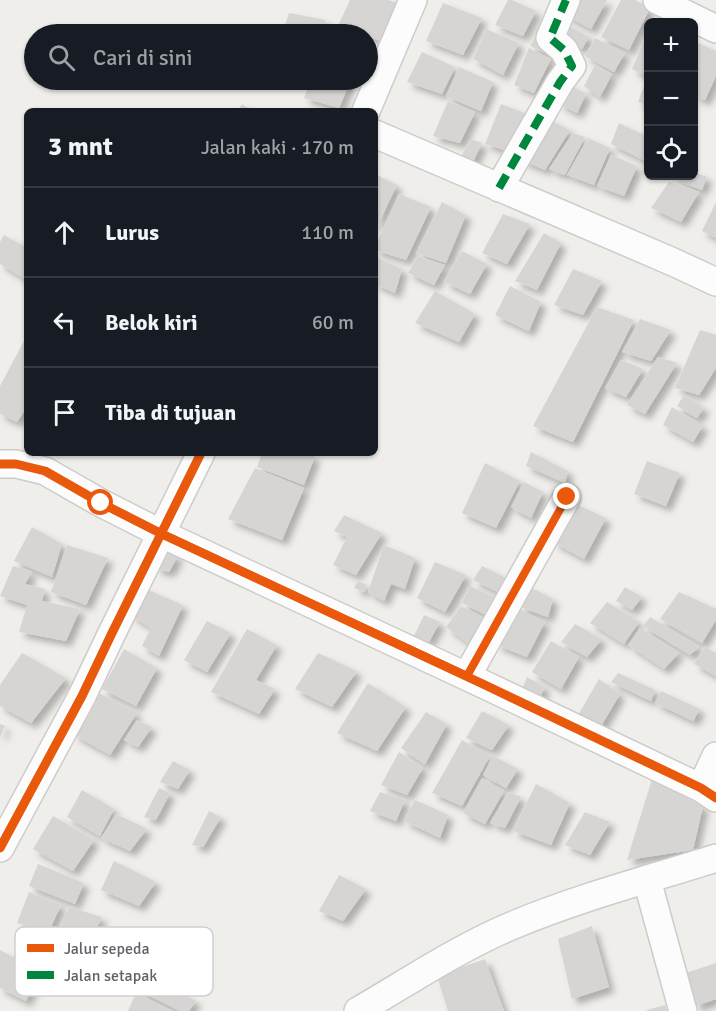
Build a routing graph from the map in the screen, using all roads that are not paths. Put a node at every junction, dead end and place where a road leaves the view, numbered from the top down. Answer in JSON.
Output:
{"nodes":[{"id":1,"x":413,"y":0,"type":"edge"},
{"id":2,"x":566,"y":0,"type":"edge"},
{"id":3,"x":657,"y":0,"type":"edge"},
{"id":4,"x":716,"y":30,"type":"edge"},
{"id":5,"x":378,"y":83,"type":"edge"},
{"id":6,"x":375,"y":90,"type":"edge"},
{"id":7,"x":367,"y":108,"type":"edge"},
{"id":8,"x":378,"y":135,"type":"edge"},
{"id":9,"x":500,"y":188,"type":"junction"},
{"id":10,"x":716,"y":282,"type":"edge"},
{"id":11,"x":200,"y":456,"type":"edge"},
{"id":12,"x":0,"y":464,"type":"edge"},
{"id":13,"x":567,"y":497,"type":"dead end"},
{"id":14,"x":162,"y":534,"type":"junction"},
{"id":15,"x":467,"y":676,"type":"junction"},
{"id":16,"x":716,"y":756,"type":"edge"},
{"id":17,"x":709,"y":793,"type":"edge"},
{"id":18,"x":0,"y":848,"type":"edge"},
{"id":19,"x":716,"y":858,"type":"edge"},
{"id":20,"x":647,"y":880,"type":"junction"},
{"id":21,"x":358,"y":1011,"type":"edge"},
{"id":22,"x":683,"y":1011,"type":"edge"}],
"edges":[{"from":1,"to":5,"type":"street"},
{"from":2,"to":9,"type":"street"},
{"from":3,"to":4,"type":"street"},
{"from":6,"to":7,"type":"street"},
{"from":8,"to":9,"type":"street"},
{"from":9,"to":10,"type":"street"},
{"from":11,"to":14,"type":"street"},
{"from":12,"to":14,"type":"street"},
{"from":13,"to":15,"type":"street"},
{"from":14,"to":15,"type":"street"},
{"from":14,"to":18,"type":"street"},
{"from":15,"to":17,"type":"street"},
{"from":16,"to":17,"type":"street"},
{"from":19,"to":20,"type":"street"},
{"from":20,"to":21,"type":"street"},
{"from":20,"to":22,"type":"street"}]}
